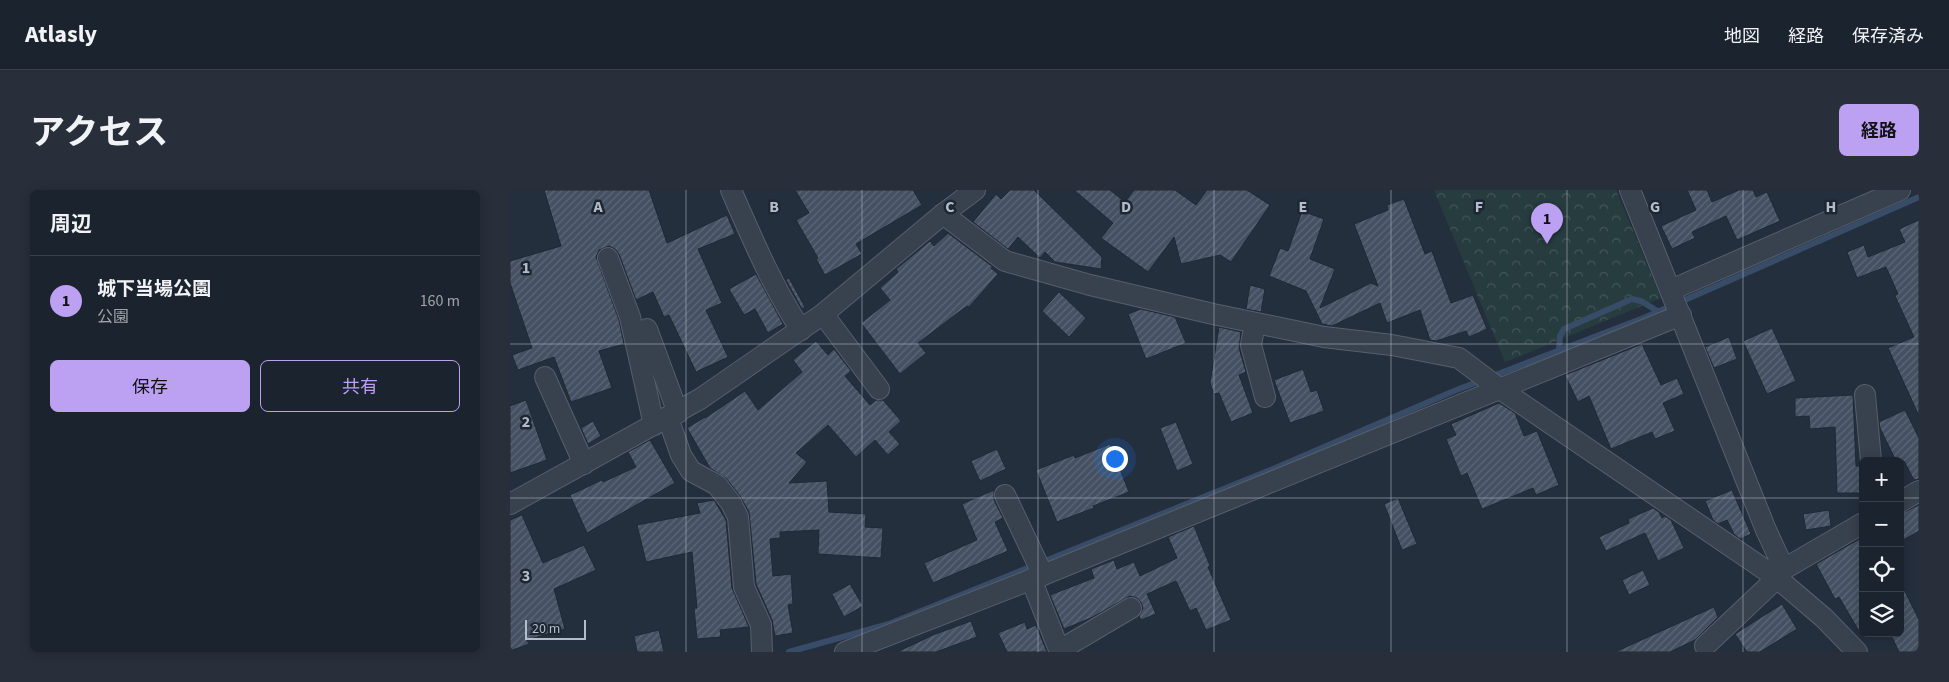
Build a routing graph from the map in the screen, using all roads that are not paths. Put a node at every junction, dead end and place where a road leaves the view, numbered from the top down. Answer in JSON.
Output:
{"nodes":[{"id":1,"x":732,"y":190,"type":"edge"},
{"id":2,"x":975,"y":190,"type":"edge"},
{"id":3,"x":1630,"y":190,"type":"edge"},
{"id":4,"x":1900,"y":190,"type":"edge"},
{"id":5,"x":943,"y":214,"type":"junction"},
{"id":6,"x":608,"y":258,"type":"dead end"},
{"id":7,"x":1676,"y":303,"type":"junction"},
{"id":8,"x":823,"y":314,"type":"junction"},
{"id":9,"x":1255,"y":323,"type":"junction"},
{"id":10,"x":647,"y":329,"type":"dead end"},
{"id":11,"x":800,"y":330,"type":"junction"},
{"id":12,"x":545,"y":377,"type":"dead end"},
{"id":13,"x":1491,"y":382,"type":"junction"},
{"id":14,"x":879,"y":389,"type":"dead end"},
{"id":15,"x":1865,"y":395,"type":"dead end"},
{"id":16,"x":1265,"y":396,"type":"dead end"},
{"id":17,"x":667,"y":418,"type":"junction"},
{"id":18,"x":1871,"y":457,"type":"edge"},
{"id":19,"x":584,"y":464,"type":"junction"},
{"id":20,"x":1919,"y":491,"type":"edge"},
{"id":21,"x":1006,"y":495,"type":"dead end"},
{"id":22,"x":1904,"y":500,"type":"edge"},
{"id":23,"x":510,"y":504,"type":"edge"},
{"id":24,"x":1859,"y":525,"type":"edge"},
{"id":25,"x":1036,"y":568,"type":"junction"},
{"id":26,"x":1780,"y":574,"type":"junction"},
{"id":27,"x":1131,"y":608,"type":"dead end"},
{"id":28,"x":1705,"y":646,"type":"dead end"},
{"id":29,"x":1060,"y":651,"type":"edge"},
{"id":30,"x":762,"y":652,"type":"edge"},
{"id":31,"x":845,"y":652,"type":"edge"},
{"id":32,"x":1857,"y":652,"type":"edge"}],
"edges":[{"from":1,"to":11,"type":"street"},
{"from":2,"to":5,"type":"street"},
{"from":3,"to":7,"type":"street"},
{"from":4,"to":7,"type":"street"},
{"from":5,"to":8,"type":"street"},
{"from":5,"to":9,"type":"street"},
{"from":6,"to":17,"type":"street"},
{"from":7,"to":13,"type":"street"},
{"from":7,"to":26,"type":"street"},
{"from":8,"to":11,"type":"street"},
{"from":8,"to":14,"type":"street"},
{"from":9,"to":13,"type":"street"},
{"from":9,"to":16,"type":"street"},
{"from":10,"to":17,"type":"street"},
{"from":11,"to":17,"type":"street"},
{"from":12,"to":19,"type":"street"},
{"from":13,"to":25,"type":"street"},
{"from":13,"to":26,"type":"street"},
{"from":15,"to":18,"type":"street"},
{"from":17,"to":19,"type":"street"},
{"from":17,"to":30,"type":"street"},
{"from":19,"to":23,"type":"street"},
{"from":20,"to":22,"type":"street"},
{"from":21,"to":25,"type":"street"},
{"from":24,"to":26,"type":"street"},
{"from":25,"to":29,"type":"street"},
{"from":25,"to":31,"type":"street"},
{"from":26,"to":28,"type":"street"},
{"from":26,"to":32,"type":"street"},
{"from":27,"to":29,"type":"street"}]}
